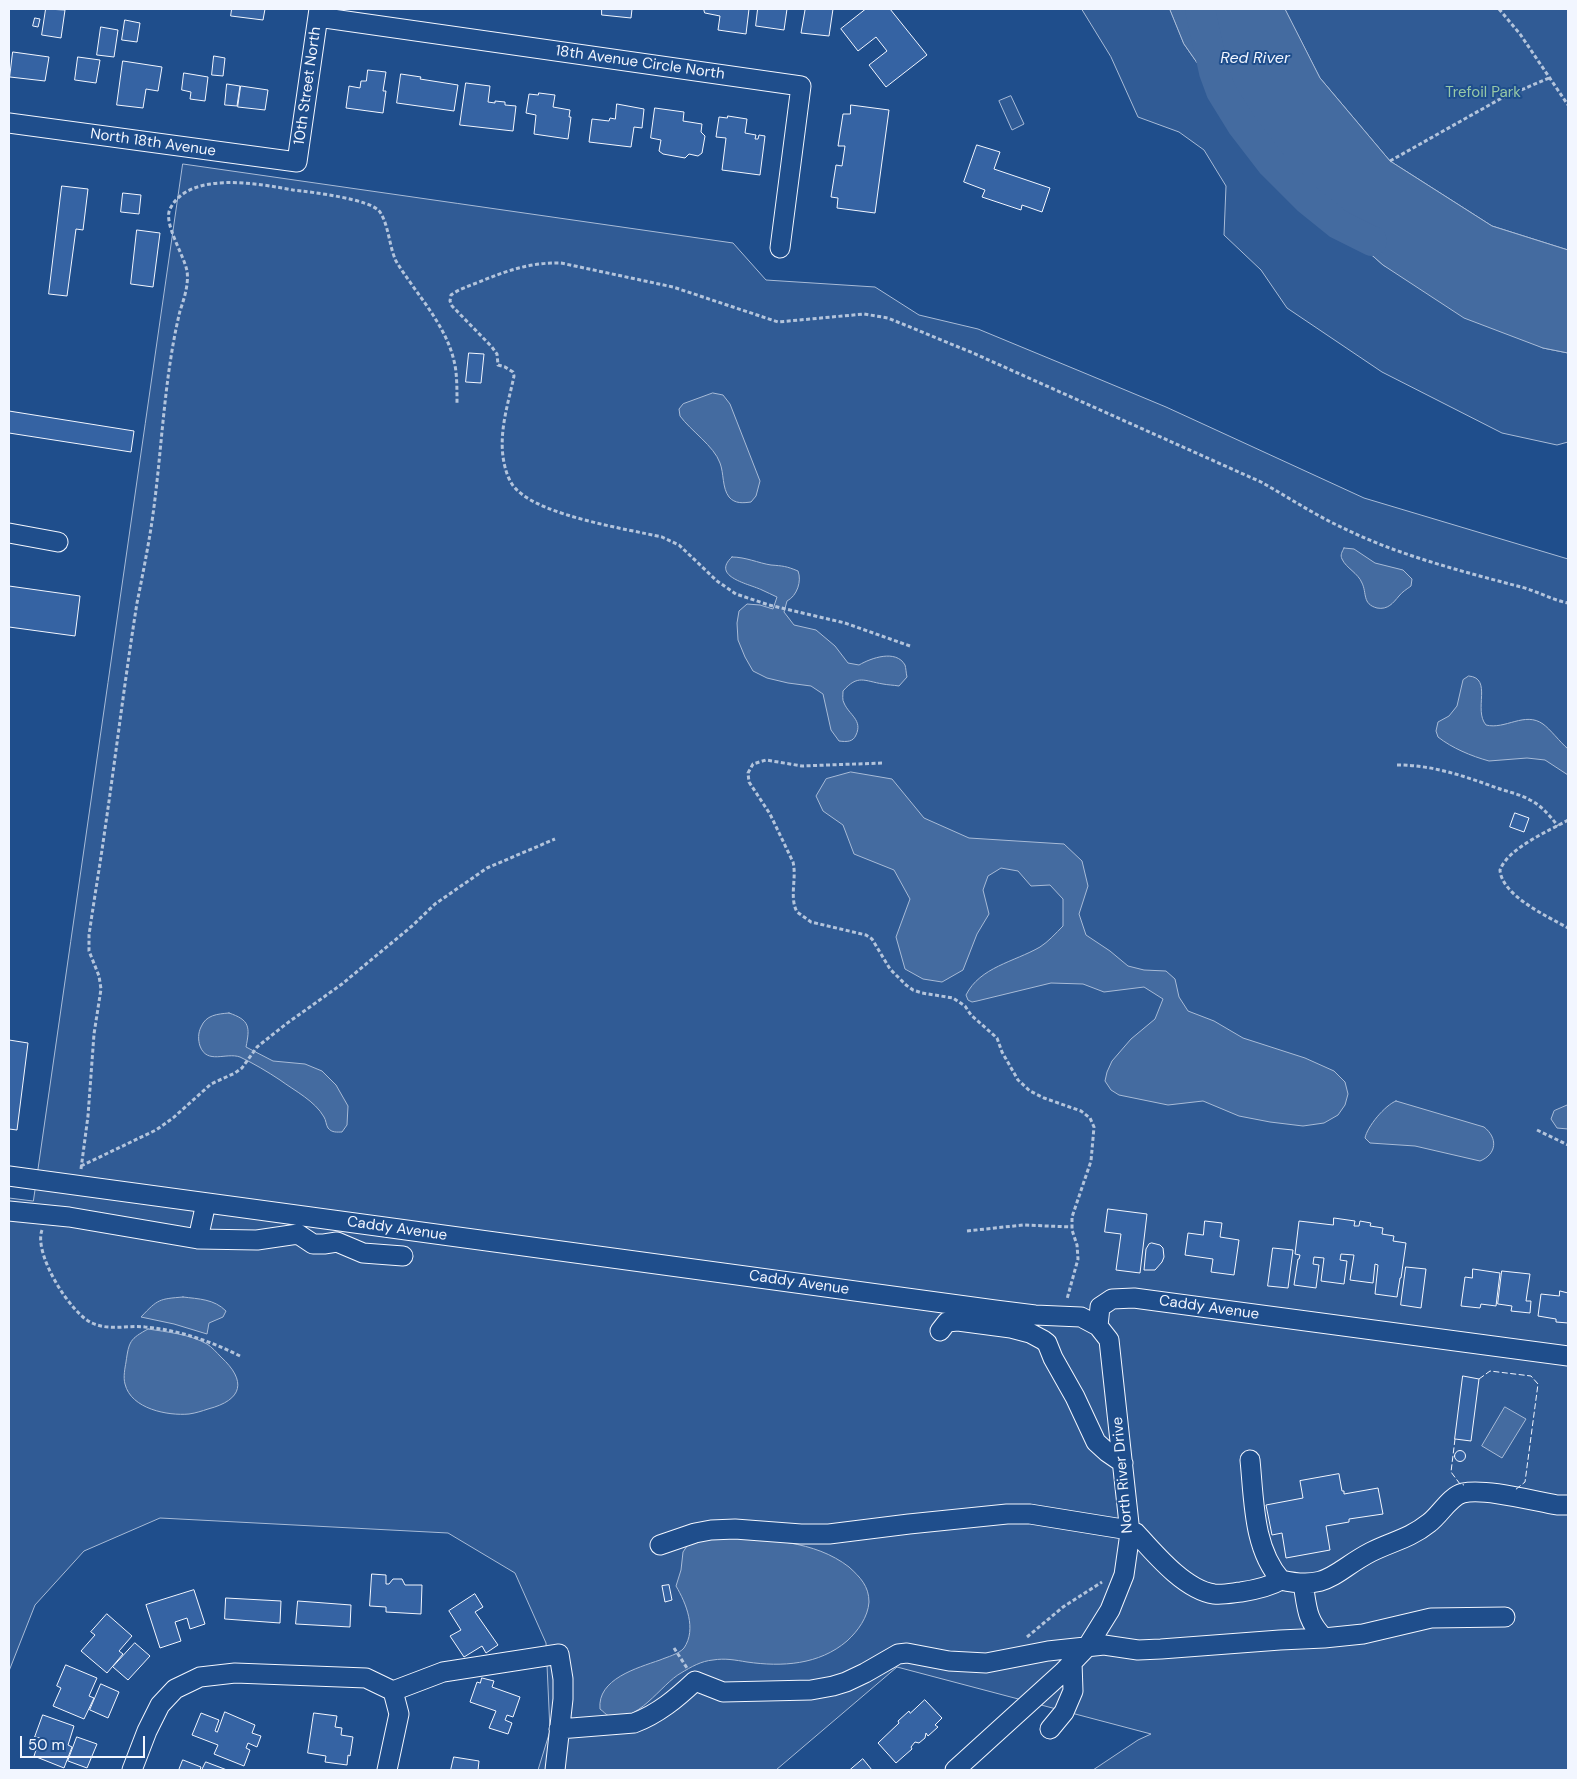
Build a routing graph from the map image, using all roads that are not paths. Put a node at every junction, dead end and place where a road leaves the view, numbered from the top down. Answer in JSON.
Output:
{"nodes":[{"id":1,"x":318,"y":13,"type":"edge"},
{"id":2,"x":9,"y":123,"type":"edge"},
{"id":3,"x":296,"y":162,"type":"joint"},
{"id":4,"x":780,"y":248,"type":"dead end"},
{"id":5,"x":9,"y":533,"type":"edge"},
{"id":6,"x":58,"y":542,"type":"dead end"},
{"id":7,"x":9,"y":1176,"type":"edge"},
{"id":8,"x":206,"y":1203,"type":"junction"},
{"id":9,"x":9,"y":1211,"type":"edge"},
{"id":10,"x":198,"y":1239,"type":"junction"},
{"id":11,"x":402,"y":1256,"type":"dead end"},
{"id":12,"x":1098,"y":1326,"type":"junction"},
{"id":13,"x":940,"y":1331,"type":"dead end"},
{"id":14,"x":1568,"y":1356,"type":"edge"},
{"id":15,"x":1250,"y":1460,"type":"dead end"},
{"id":16,"x":1123,"y":1462,"type":"junction"},
{"id":17,"x":1568,"y":1505,"type":"edge"},
{"id":18,"x":1129,"y":1530,"type":"junction"},
{"id":19,"x":660,"y":1545,"type":"dead end"},
{"id":20,"x":1281,"y":1580,"type":"junction"},
{"id":21,"x":1303,"y":1583,"type":"junction"},
{"id":22,"x":1505,"y":1617,"type":"dead end"},
{"id":23,"x":1324,"y":1638,"type":"junction"},
{"id":24,"x":1086,"y":1647,"type":"junction"},
{"id":25,"x":1072,"y":1662,"type":"junction"},
{"id":26,"x":393,"y":1690,"type":"junction"},
{"id":27,"x":1050,"y":1729,"type":"dead end"},
{"id":28,"x":559,"y":1730,"type":"junction"},
{"id":29,"x":132,"y":1770,"type":"edge"},
{"id":30,"x":387,"y":1770,"type":"edge"},
{"id":31,"x":554,"y":1770,"type":"edge"},
{"id":32,"x":955,"y":1770,"type":"edge"}],
"edges":[{"from":1,"to":3,"type":"street","name":"10th Street North"},
{"from":1,"to":4,"type":"street","name":"18th Avenue Circle North"},
{"from":2,"to":3,"type":"street","name":"North 18th Avenue"},
{"from":5,"to":6,"type":"street"},
{"from":7,"to":8,"type":"street","name":"Caddy Avenue"},
{"from":8,"to":10,"type":"street"},
{"from":8,"to":12,"type":"street","name":"Caddy Avenue"},
{"from":9,"to":10,"type":"street"},
{"from":10,"to":11,"type":"street"},
{"from":12,"to":14,"type":"street","name":"Caddy Avenue"},
{"from":12,"to":16,"type":"street","name":"North River Drive"},
{"from":13,"to":16,"type":"street"},
{"from":15,"to":20,"type":"street"},
{"from":16,"to":18,"type":"street","name":"North River Drive"},
{"from":17,"to":21,"type":"street"},
{"from":18,"to":19,"type":"street"},
{"from":18,"to":20,"type":"street"},
{"from":18,"to":24,"type":"street","name":"North River Drive"},
{"from":20,"to":21,"type":"street"},
{"from":21,"to":23,"type":"street"},
{"from":22,"to":23,"type":"street"},
{"from":23,"to":24,"type":"street"},
{"from":24,"to":25,"type":"street","name":"North River Drive"},
{"from":24,"to":28,"type":"street"},
{"from":25,"to":27,"type":"street"},
{"from":25,"to":32,"type":"street","name":"North River Drive"},
{"from":26,"to":28,"type":"street"},
{"from":26,"to":29,"type":"street"},
{"from":26,"to":30,"type":"street"},
{"from":28,"to":31,"type":"street"}]}
